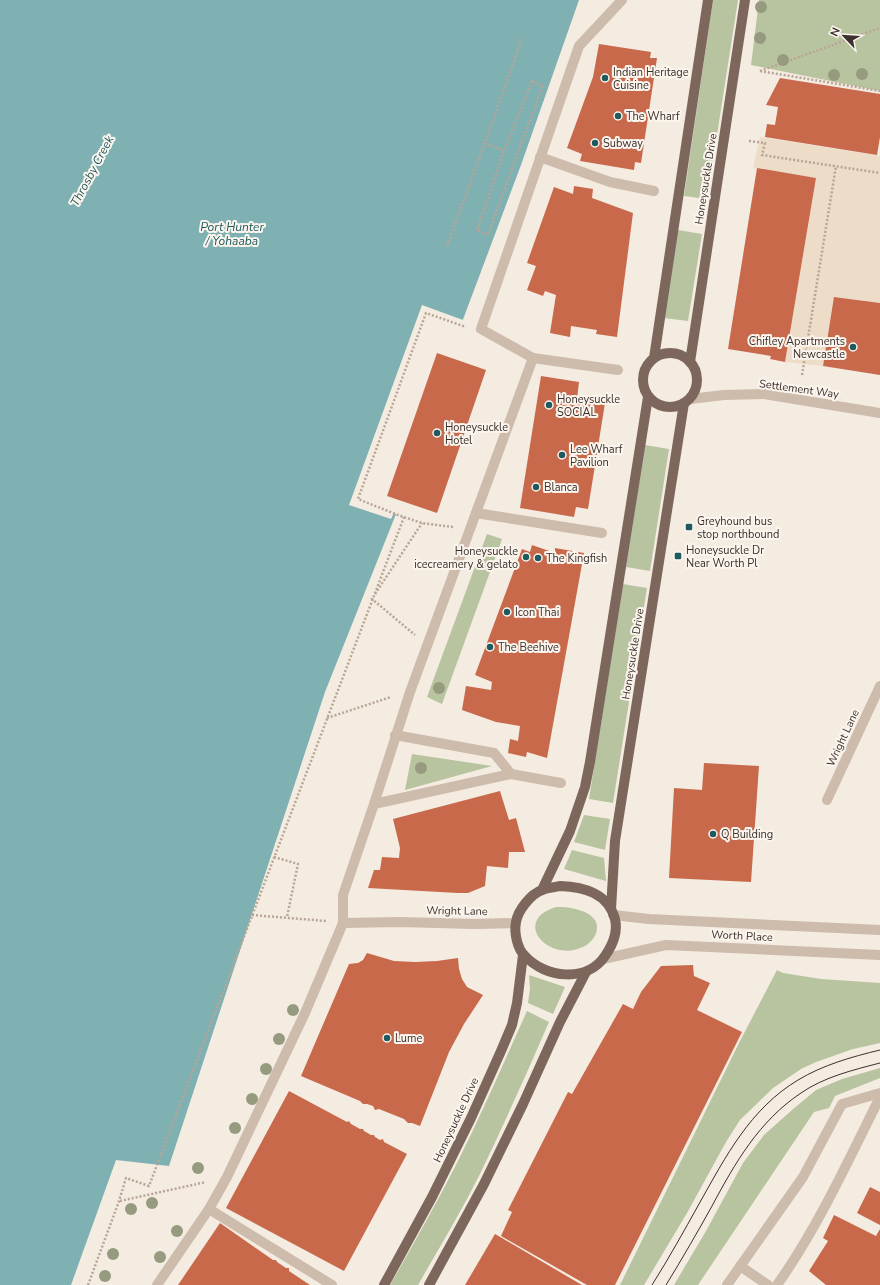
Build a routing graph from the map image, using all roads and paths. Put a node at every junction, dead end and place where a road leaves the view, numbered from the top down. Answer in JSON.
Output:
{"nodes":[{"id":1,"x":622,"y":0,"type":"edge"},
{"id":2,"x":708,"y":0,"type":"edge"},
{"id":3,"x":745,"y":0,"type":"edge"},
{"id":4,"x":880,"y":28,"type":"edge"},
{"id":5,"x":522,"y":38,"type":"dead end"},
{"id":6,"x":880,"y":91,"type":"edge"},
{"id":7,"x":749,"y":141,"type":"dead end"},
{"id":8,"x":485,"y":143,"type":"junction"},
{"id":9,"x":504,"y":150,"type":"junction"},
{"id":10,"x":540,"y":157,"type":"junction"},
{"id":11,"x":514,"y":163,"type":"junction"},
{"id":12,"x":521,"y":165,"type":"dead end"},
{"id":13,"x":836,"y":166,"type":"junction"},
{"id":14,"x":880,"y":173,"type":"edge"},
{"id":15,"x":654,"y":191,"type":"dead end"},
{"id":16,"x":447,"y":246,"type":"dead end"},
{"id":17,"x":460,"y":325,"type":"dead end"},
{"id":18,"x":533,"y":358,"type":"junction"},
{"id":19,"x":654,"y":358,"type":"junction"},
{"id":20,"x":690,"y":362,"type":"junction"},
{"id":21,"x":618,"y":370,"type":"dead end"},
{"id":22,"x":802,"y":375,"type":"dead end"},
{"id":23,"x":648,"y":396,"type":"junction"},
{"id":24,"x":687,"y":401,"type":"junction"},
{"id":25,"x":880,"y":412,"type":"edge"},
{"id":26,"x":476,"y":513,"type":"junction"},
{"id":27,"x":404,"y":517,"type":"junction"},
{"id":28,"x":422,"y":523,"type":"junction"},
{"id":29,"x":470,"y":530,"type":"junction"},
{"id":30,"x":602,"y":533,"type":"dead end"},
{"id":31,"x":372,"y":599,"type":"junction"},
{"id":32,"x":427,"y":645,"type":"junction"},
{"id":33,"x":880,"y":686,"type":"edge"},
{"id":34,"x":410,"y":692,"type":"junction"},
{"id":35,"x":327,"y":718,"type":"junction"},
{"id":36,"x":395,"y":735,"type":"junction"},
{"id":37,"x":511,"y":774,"type":"junction"},
{"id":38,"x":561,"y":783,"type":"dead end"},
{"id":39,"x":827,"y":800,"type":"dead end"},
{"id":40,"x":374,"y":804,"type":"junction"},
{"id":41,"x":274,"y":857,"type":"junction"},
{"id":42,"x":542,"y":890,"type":"junction"},
{"id":43,"x":612,"y":912,"type":"junction"},
{"id":44,"x":252,"y":915,"type":"junction"},
{"id":45,"x":287,"y":917,"type":"junction"},
{"id":46,"x":342,"y":923,"type":"junction"},
{"id":47,"x":515,"y":923,"type":"junction"},
{"id":48,"x":880,"y":930,"type":"edge"},
{"id":49,"x":524,"y":955,"type":"junction"},
{"id":50,"x":880,"y":955,"type":"edge"},
{"id":51,"x":603,"y":959,"type":"junction"},
{"id":52,"x":586,"y":972,"type":"junction"},
{"id":53,"x":880,"y":1093,"type":"edge"},
{"id":54,"x":880,"y":1097,"type":"edge"},
{"id":55,"x":226,"y":1177,"type":"junction"},
{"id":56,"x":119,"y":1201,"type":"junction"},
{"id":57,"x":208,"y":1209,"type":"junction"},
{"id":58,"x":740,"y":1266,"type":"junction"},
{"id":59,"x":88,"y":1285,"type":"edge"},
{"id":60,"x":157,"y":1285,"type":"edge"},
{"id":61,"x":332,"y":1285,"type":"edge"},
{"id":62,"x":384,"y":1285,"type":"edge"},
{"id":63,"x":429,"y":1285,"type":"edge"},
{"id":64,"x":727,"y":1285,"type":"edge"},
{"id":65,"x":768,"y":1285,"type":"edge"},
{"id":66,"x":777,"y":1285,"type":"edge"}],
"edges":[{"from":1,"to":10,"type":"street"},
{"from":2,"to":19,"type":"main road"},
{"from":3,"to":20,"type":"main road","name":"Honeysuckle Drive"},
{"from":4,"to":6,"type":"path"},
{"from":5,"to":8,"type":"path"},
{"from":7,"to":13,"type":"path"},
{"from":8,"to":9,"type":"path"},
{"from":8,"to":16,"type":"path"},
{"from":9,"to":11,"type":"path"},
{"from":9,"to":11,"type":"path"},
{"from":10,"to":15,"type":"street"},
{"from":10,"to":18,"type":"street"},
{"from":11,"to":12,"type":"path"},
{"from":13,"to":14,"type":"path"},
{"from":13,"to":22,"type":"path"},
{"from":17,"to":27,"type":"path"},
{"from":18,"to":21,"type":"street"},
{"from":18,"to":26,"type":"street"},
{"from":19,"to":20,"type":"main road"},
{"from":19,"to":23,"type":"main road"},
{"from":20,"to":24,"type":"main road"},
{"from":23,"to":24,"type":"main road"},
{"from":23,"to":42,"type":"main road"},
{"from":24,"to":25,"type":"street","name":"Settlement Way"},
{"from":24,"to":43,"type":"main road","name":"Honeysuckle Drive"},
{"from":26,"to":29,"type":"street"},
{"from":26,"to":30,"type":"street"},
{"from":27,"to":28,"type":"path"},
{"from":27,"to":31,"type":"path"},
{"from":28,"to":29,"type":"path"},
{"from":28,"to":31,"type":"path"},
{"from":29,"to":32,"type":"street"},
{"from":31,"to":32,"type":"path"},
{"from":31,"to":35,"type":"path"},
{"from":32,"to":34,"type":"street"},
{"from":33,"to":39,"type":"street","name":"Wright Lane"},
{"from":34,"to":35,"type":"path"},
{"from":34,"to":36,"type":"street"},
{"from":35,"to":41,"type":"path"},
{"from":36,"to":37,"type":"street"},
{"from":36,"to":40,"type":"street"},
{"from":37,"to":38,"type":"street"},
{"from":37,"to":40,"type":"street"},
{"from":40,"to":46,"type":"street"},
{"from":41,"to":44,"type":"path"},
{"from":41,"to":45,"type":"path"},
{"from":42,"to":43,"type":"main road"},
{"from":42,"to":47,"type":"main road"},
{"from":43,"to":48,"type":"street","name":"Worth Place"},
{"from":43,"to":51,"type":"main road"},
{"from":44,"to":45,"type":"path"},
{"from":44,"to":56,"type":"path"},
{"from":45,"to":46,"type":"path"},
{"from":46,"to":47,"type":"street","name":"Wright Lane"},
{"from":46,"to":55,"type":"street"},
{"from":47,"to":49,"type":"main road"},
{"from":49,"to":52,"type":"main road"},
{"from":49,"to":62,"type":"main road","name":"Honeysuckle Drive"},
{"from":50,"to":51,"type":"street","name":"Worth Place"},
{"from":51,"to":52,"type":"main road"},
{"from":52,"to":63,"type":"main road"},
{"from":53,"to":58,"type":"street"},
{"from":54,"to":66,"type":"street"},
{"from":55,"to":56,"type":"path"},
{"from":55,"to":57,"type":"street"},
{"from":56,"to":59,"type":"path"},
{"from":57,"to":60,"type":"street"},
{"from":57,"to":61,"type":"street"},
{"from":58,"to":64,"type":"street"},
{"from":58,"to":65,"type":"street"}]}
